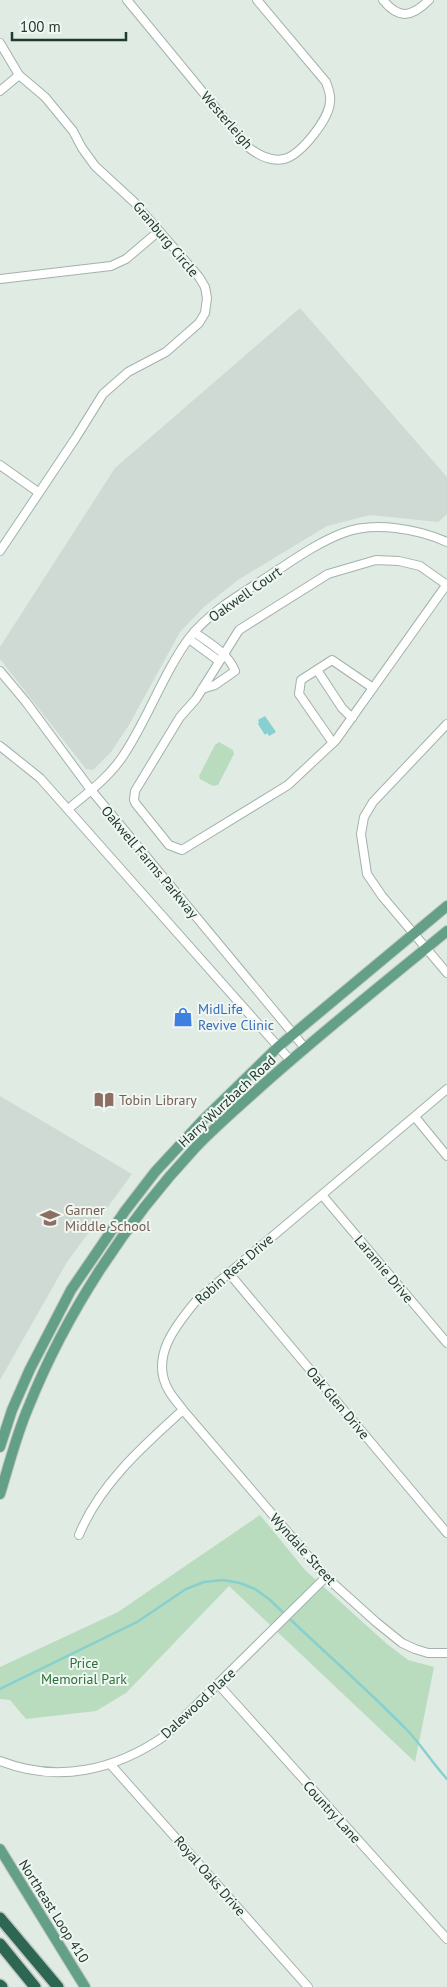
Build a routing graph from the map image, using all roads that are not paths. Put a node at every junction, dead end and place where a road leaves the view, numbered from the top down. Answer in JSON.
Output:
{"nodes":[{"id":1,"x":127,"y":0,"type":"edge"},
{"id":2,"x":257,"y":0,"type":"edge"},
{"id":3,"x":383,"y":0,"type":"edge"},
{"id":4,"x":428,"y":0,"type":"edge"},
{"id":5,"x":0,"y":44,"type":"edge"},
{"id":6,"x":19,"y":75,"type":"junction"},
{"id":7,"x":0,"y":91,"type":"edge"},
{"id":8,"x":159,"y":231,"type":"junction"},
{"id":9,"x":0,"y":279,"type":"edge"},
{"id":10,"x":0,"y":466,"type":"edge"},
{"id":11,"x":38,"y":492,"type":"junction"},
{"id":12,"x":447,"y":542,"type":"edge"},
{"id":13,"x":0,"y":551,"type":"edge"},
{"id":14,"x":447,"y":585,"type":"edge"},
{"id":15,"x":192,"y":636,"type":"junction"},
{"id":16,"x":221,"y":658,"type":"junction"},
{"id":17,"x":317,"y":670,"type":"junction"},
{"id":18,"x":0,"y":671,"type":"edge"},
{"id":19,"x":373,"y":688,"type":"junction"},
{"id":20,"x":202,"y":689,"type":"junction"},
{"id":21,"x":352,"y":718,"type":"junction"},
{"id":22,"x":447,"y":724,"type":"edge"},
{"id":23,"x":333,"y":743,"type":"junction"},
{"id":24,"x":0,"y":746,"type":"edge"},
{"id":25,"x":91,"y":790,"type":"junction"},
{"id":26,"x":68,"y":809,"type":"junction"},
{"id":27,"x":447,"y":906,"type":"edge"},
{"id":28,"x":447,"y":931,"type":"edge"},
{"id":29,"x":413,"y":933,"type":"junction"},
{"id":30,"x":426,"y":949,"type":"junction"},
{"id":31,"x":447,"y":973,"type":"edge"},
{"id":32,"x":293,"y":1034,"type":"junction"},
{"id":33,"x":279,"y":1046,"type":"junction"},
{"id":34,"x":305,"y":1048,"type":"junction"},
{"id":35,"x":290,"y":1060,"type":"junction"},
{"id":36,"x":447,"y":1088,"type":"edge"},
{"id":37,"x":415,"y":1117,"type":"junction"},
{"id":38,"x":203,"y":1120,"type":"junction"},
{"id":39,"x":213,"y":1130,"type":"junction"},
{"id":40,"x":184,"y":1141,"type":"junction"},
{"id":41,"x":194,"y":1149,"type":"junction"},
{"id":42,"x":447,"y":1156,"type":"edge"},
{"id":43,"x":322,"y":1195,"type":"junction"},
{"id":44,"x":110,"y":1234,"type":"junction"},
{"id":45,"x":120,"y":1241,"type":"junction"},
{"id":46,"x":228,"y":1272,"type":"junction"},
{"id":47,"x":447,"y":1343,"type":"edge"},
{"id":48,"x":30,"y":1369,"type":"junction"},
{"id":49,"x":42,"y":1374,"type":"junction"},
{"id":50,"x":183,"y":1410,"type":"junction"},
{"id":51,"x":0,"y":1447,"type":"edge"},
{"id":52,"x":0,"y":1494,"type":"edge"},
{"id":53,"x":447,"y":1534,"type":"edge"},
{"id":54,"x":79,"y":1535,"type":"dead end"},
{"id":55,"x":326,"y":1578,"type":"junction"},
{"id":56,"x":447,"y":1652,"type":"edge"},
{"id":57,"x":218,"y":1684,"type":"junction"},
{"id":58,"x":0,"y":1761,"type":"edge"},
{"id":59,"x":111,"y":1764,"type":"junction"},
{"id":60,"x":11,"y":1765,"type":"junction"},
{"id":61,"x":0,"y":1766,"type":"edge"},
{"id":62,"x":0,"y":1849,"type":"edge"},
{"id":63,"x":0,"y":1858,"type":"edge"},
{"id":64,"x":10,"y":1865,"type":"junction"},
{"id":65,"x":0,"y":1918,"type":"edge"},
{"id":66,"x":447,"y":1940,"type":"edge"},
{"id":67,"x":0,"y":1944,"type":"edge"},
{"id":68,"x":35,"y":1987,"type":"edge"},
{"id":69,"x":58,"y":1987,"type":"edge"},
{"id":70,"x":84,"y":1987,"type":"edge"},
{"id":71,"x":308,"y":1987,"type":"edge"}],
"edges":[{"from":1,"to":2,"type":"street","name":"Westerleigh"},
{"from":3,"to":4,"type":"street"},
{"from":5,"to":6,"type":"street","name":"Granburg Circle"},
{"from":6,"to":7,"type":"street"},
{"from":6,"to":8,"type":"street","name":"Granburg Circle"},
{"from":8,"to":9,"type":"street"},
{"from":8,"to":11,"type":"street","name":"Granburg Circle"},
{"from":10,"to":11,"type":"street"},
{"from":11,"to":13,"type":"street","name":"Granburg Circle"},
{"from":12,"to":15,"type":"street","name":"Oakwell Court"},
{"from":14,"to":16,"type":"street"},
{"from":14,"to":19,"type":"street"},
{"from":15,"to":16,"type":"street"},
{"from":15,"to":25,"type":"street","name":"Oakwell Court"},
{"from":16,"to":20,"type":"street"},
{"from":16,"to":20,"type":"street"},
{"from":17,"to":19,"type":"street"},
{"from":17,"to":21,"type":"street"},
{"from":17,"to":23,"type":"street"},
{"from":18,"to":25,"type":"street","name":"Oakwell Farms Parkway"},
{"from":19,"to":21,"type":"street"},
{"from":20,"to":23,"type":"street"},
{"from":21,"to":23,"type":"street"},
{"from":22,"to":29,"type":"street"},
{"from":24,"to":26,"type":"street","name":"Oakwell Farms Parkway"},
{"from":25,"to":26,"type":"street","name":"Oakwell Court"},
{"from":25,"to":32,"type":"street","name":"Oakwell Farms Parkway"},
{"from":26,"to":33,"type":"street","name":"Oakwell Farms Parkway"},
{"from":27,"to":29,"type":"main road","name":"Harry Wurzbach Road"},
{"from":28,"to":30,"type":"main road","name":"Harry Wurzbach Road"},
{"from":29,"to":30,"type":"street"},
{"from":29,"to":32,"type":"main road","name":"Harry Wurzbach Road"},
{"from":30,"to":31,"type":"street"},
{"from":30,"to":34,"type":"main road","name":"Harry Wurzbach Road"},
{"from":32,"to":33,"type":"main road","name":"Harry Wurzbach Road"},
{"from":32,"to":34,"type":"street","name":"Oakwell Farms Parkway"},
{"from":33,"to":35,"type":"street","name":"Oakwell Farms Parkway"},
{"from":33,"to":38,"type":"main road","name":"Harry Wurzbach Road"},
{"from":34,"to":35,"type":"main road","name":"Harry Wurzbach Road"},
{"from":35,"to":39,"type":"main road","name":"Harry Wurzbach Road"},
{"from":36,"to":37,"type":"street","name":"Robin Rest Drive"},
{"from":37,"to":42,"type":"street"},
{"from":37,"to":43,"type":"street","name":"Robin Rest Drive"},
{"from":38,"to":39,"type":"street"},
{"from":38,"to":40,"type":"main road","name":"Harry Wurzbach Road"},
{"from":39,"to":41,"type":"main road","name":"Harry Wurzbach Road"},
{"from":40,"to":41,"type":"street"},
{"from":40,"to":44,"type":"main road","name":"Harry Wurzbach Road"},
{"from":41,"to":45,"type":"main road","name":"Harry Wurzbach Road"},
{"from":43,"to":46,"type":"street","name":"Robin Rest Drive"},
{"from":43,"to":47,"type":"street","name":"Laramie Drive"},
{"from":44,"to":45,"type":"street"},
{"from":44,"to":48,"type":"main road","name":"Harry Wurzbach Road"},
{"from":45,"to":49,"type":"main road","name":"Harry Wurzbach Road"},
{"from":46,"to":50,"type":"street","name":"Robin Rest Drive"},
{"from":46,"to":53,"type":"street","name":"Oak Glen Drive"},
{"from":48,"to":49,"type":"street"},
{"from":48,"to":51,"type":"main road","name":"Harry Wurzbach Road"},
{"from":49,"to":52,"type":"main road","name":"Harry Wurzbach Road"},
{"from":50,"to":54,"type":"street"},
{"from":50,"to":55,"type":"street","name":"Wyndale Street"},
{"from":55,"to":56,"type":"street","name":"Wyndale Street"},
{"from":55,"to":57,"type":"street","name":"Dalewood Place"},
{"from":57,"to":59,"type":"street","name":"Dalewood Place"},
{"from":57,"to":66,"type":"street","name":"Country Lane"},
{"from":58,"to":60,"type":"street","name":"Dalewood Place"},
{"from":59,"to":60,"type":"street","name":"Dalewood Place"},
{"from":59,"to":71,"type":"street","name":"Royal Oaks Drive"},
{"from":60,"to":61,"type":"street","name":"Dalewood Place"},
{"from":62,"to":64,"type":"main road","name":"Northeast Loop 410"},
{"from":63,"to":64,"type":"main road"},
{"from":64,"to":70,"type":"main road","name":"Northeast Loop 410"},
{"from":65,"to":69,"type":"highway"},
{"from":67,"to":68,"type":"highway"}]}
